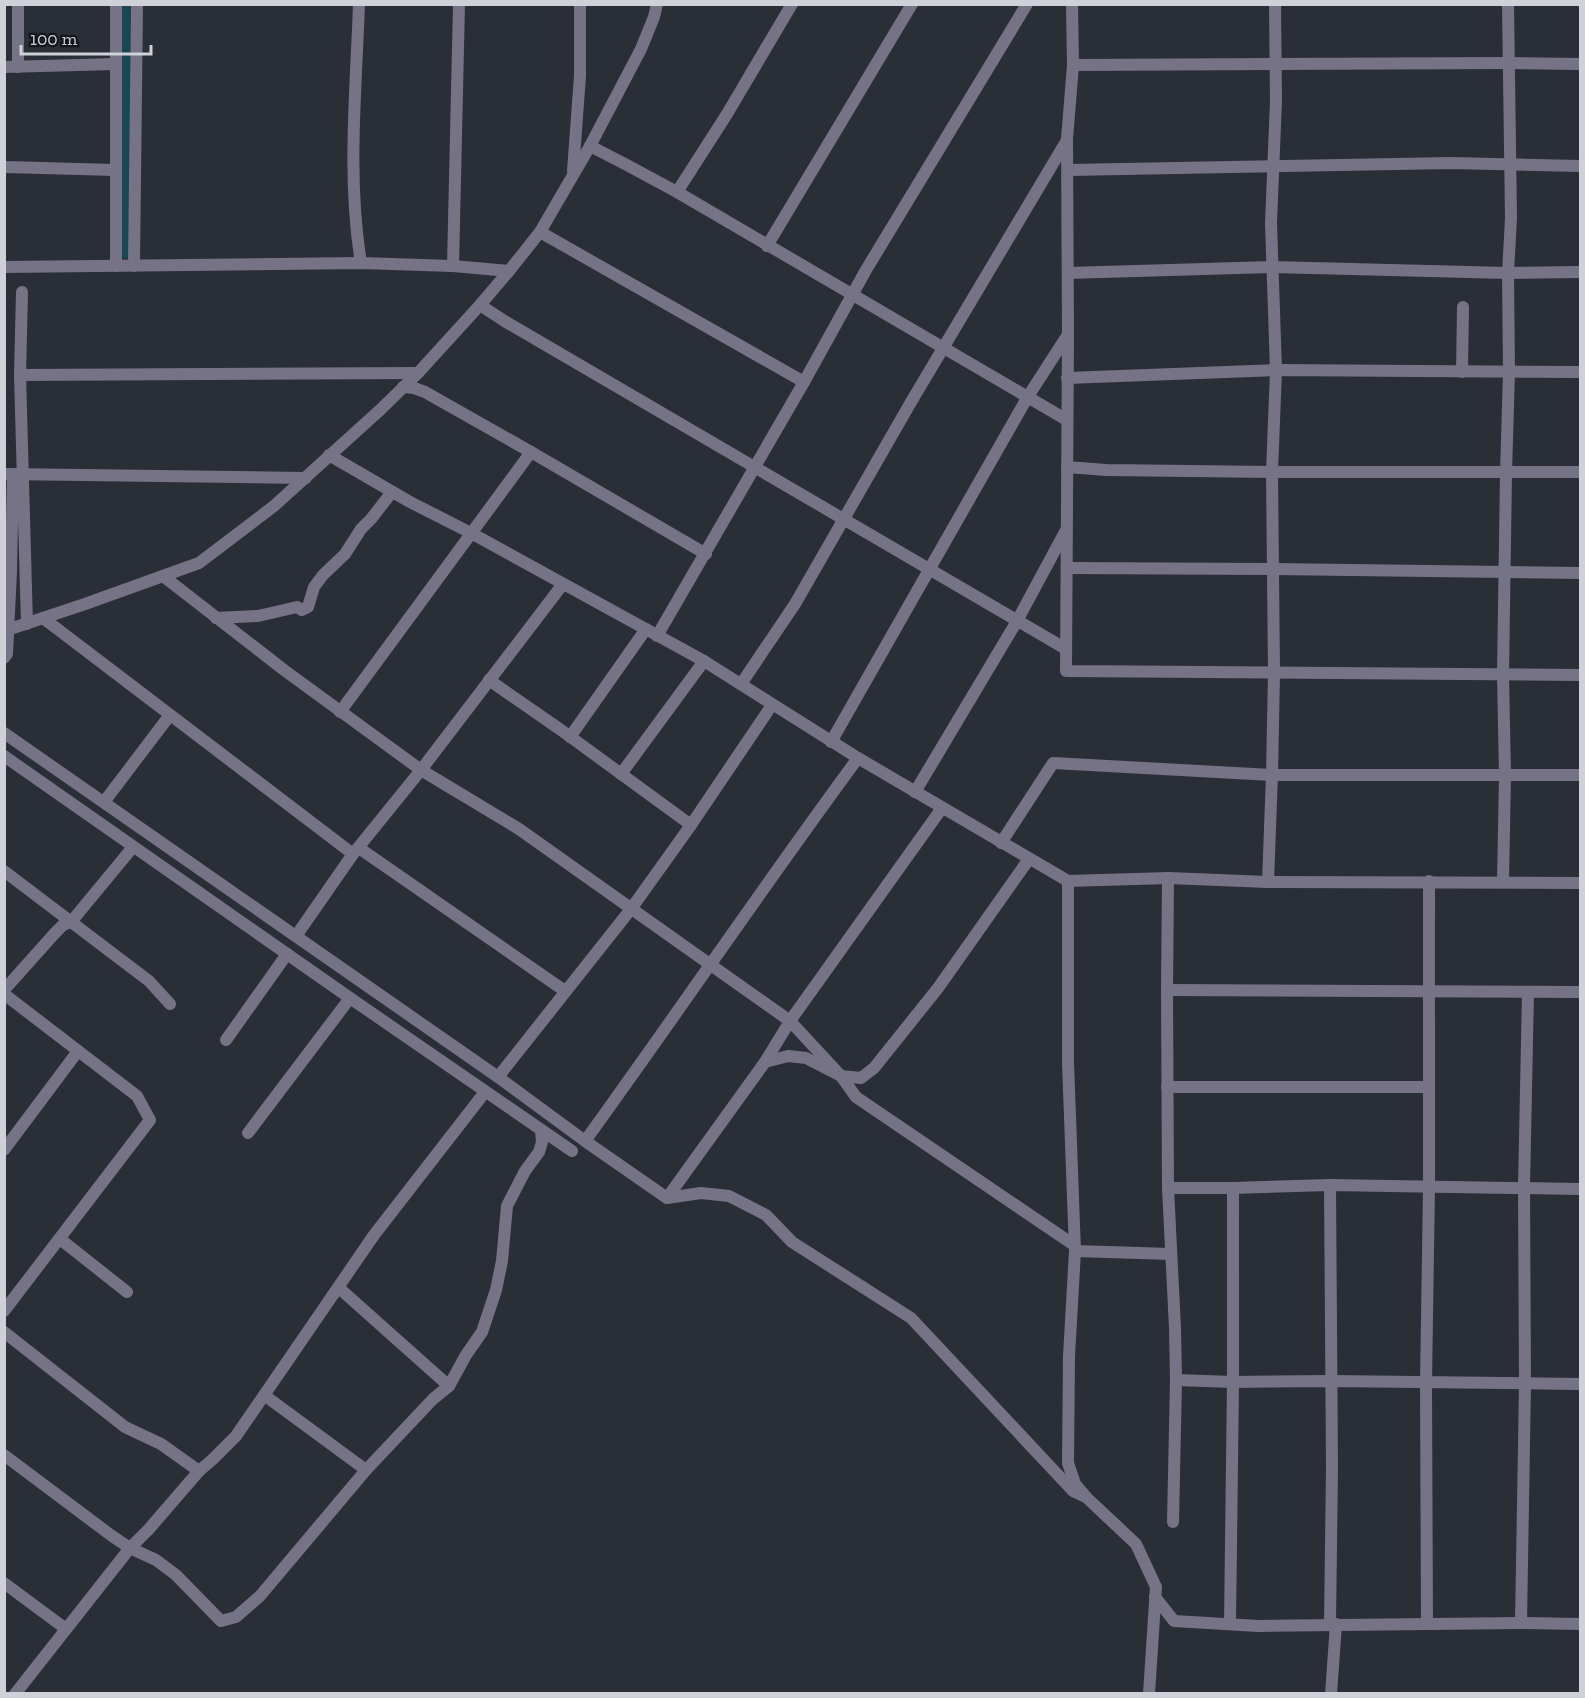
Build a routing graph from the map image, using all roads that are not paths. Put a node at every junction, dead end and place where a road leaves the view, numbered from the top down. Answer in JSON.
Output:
{"nodes":[{"id":1,"x":18,"y":4,"type":"edge"},
{"id":2,"x":116,"y":4,"type":"edge"},
{"id":3,"x":136,"y":4,"type":"edge"},
{"id":4,"x":359,"y":4,"type":"edge"},
{"id":5,"x":459,"y":4,"type":"edge"},
{"id":6,"x":580,"y":4,"type":"edge"},
{"id":7,"x":657,"y":4,"type":"edge"},
{"id":8,"x":792,"y":4,"type":"edge"},
{"id":9,"x":912,"y":4,"type":"edge"},
{"id":10,"x":1027,"y":4,"type":"edge"},
{"id":11,"x":1072,"y":4,"type":"edge"},
{"id":12,"x":1275,"y":4,"type":"edge"},
{"id":13,"x":1508,"y":4,"type":"edge"},
{"id":14,"x":1509,"y":63,"type":"junction"},
{"id":15,"x":115,"y":64,"type":"junction"},
{"id":16,"x":1581,"y":64,"type":"edge"},
{"id":17,"x":1073,"y":65,"type":"junction"},
{"id":18,"x":1275,"y":65,"type":"junction"},
{"id":19,"x":18,"y":66,"type":"junction"},
{"id":20,"x":4,"y":67,"type":"edge"},
{"id":21,"x":1067,"y":139,"type":"junction"},
{"id":22,"x":590,"y":146,"type":"junction"},
{"id":23,"x":1510,"y":165,"type":"junction"},
{"id":24,"x":4,"y":166,"type":"edge"},
{"id":25,"x":1274,"y":166,"type":"junction"},
{"id":26,"x":1581,"y":166,"type":"edge"},
{"id":27,"x":115,"y":170,"type":"junction"},
{"id":28,"x":1068,"y":170,"type":"junction"},
{"id":29,"x":573,"y":176,"type":"junction"},
{"id":30,"x":676,"y":192,"type":"junction"},
{"id":31,"x":540,"y":232,"type":"junction"},
{"id":32,"x":767,"y":246,"type":"junction"},
{"id":33,"x":361,"y":263,"type":"junction"},
{"id":34,"x":116,"y":266,"type":"junction"},
{"id":35,"x":134,"y":266,"type":"junction"},
{"id":36,"x":453,"y":266,"type":"junction"},
{"id":37,"x":4,"y":267,"type":"edge"},
{"id":38,"x":1272,"y":267,"type":"junction"},
{"id":39,"x":509,"y":271,"type":"junction"},
{"id":40,"x":1581,"y":272,"type":"edge"},
{"id":41,"x":1068,"y":273,"type":"junction"},
{"id":42,"x":1508,"y":273,"type":"junction"},
{"id":43,"x":22,"y":292,"type":"dead end"},
{"id":44,"x":852,"y":296,"type":"junction"},
{"id":45,"x":480,"y":305,"type":"junction"},
{"id":46,"x":1462,"y":307,"type":"dead end"},
{"id":47,"x":1068,"y":335,"type":"junction"},
{"id":48,"x":944,"y":348,"type":"junction"},
{"id":49,"x":1276,"y":370,"type":"junction"},
{"id":50,"x":1462,"y":372,"type":"junction"},
{"id":51,"x":1509,"y":372,"type":"junction"},
{"id":52,"x":1581,"y":372,"type":"edge"},
{"id":53,"x":418,"y":373,"type":"junction"},
{"id":54,"x":20,"y":375,"type":"junction"},
{"id":55,"x":1067,"y":378,"type":"junction"},
{"id":56,"x":804,"y":382,"type":"junction"},
{"id":57,"x":403,"y":387,"type":"junction"},
{"id":58,"x":1027,"y":398,"type":"junction"},
{"id":59,"x":1067,"y":420,"type":"junction"},
{"id":60,"x":531,"y":452,"type":"junction"},
{"id":61,"x":329,"y":455,"type":"junction"},
{"id":62,"x":1067,"y":467,"type":"junction"},
{"id":63,"x":755,"y":468,"type":"junction"},
{"id":64,"x":1272,"y":472,"type":"junction"},
{"id":65,"x":1581,"y":472,"type":"edge"},
{"id":66,"x":1506,"y":473,"type":"junction"},
{"id":67,"x":14,"y":474,"type":"edge"},
{"id":68,"x":306,"y":478,"type":"junction"},
{"id":69,"x":392,"y":492,"type":"junction"},
{"id":70,"x":843,"y":519,"type":"junction"},
{"id":71,"x":1066,"y":529,"type":"junction"},
{"id":72,"x":471,"y":533,"type":"junction"},
{"id":73,"x":706,"y":554,"type":"junction"},
{"id":74,"x":1067,"y":568,"type":"junction"},
{"id":75,"x":928,"y":569,"type":"junction"},
{"id":76,"x":1273,"y":569,"type":"junction"},
{"id":77,"x":8,"y":571,"type":"edge"},
{"id":78,"x":1504,"y":572,"type":"junction"},
{"id":79,"x":1581,"y":573,"type":"edge"},
{"id":80,"x":163,"y":576,"type":"junction"},
{"id":81,"x":563,"y":584,"type":"junction"},
{"id":82,"x":43,"y":618,"type":"junction"},
{"id":83,"x":216,"y":618,"type":"junction"},
{"id":84,"x":1017,"y":621,"type":"junction"},
{"id":85,"x":27,"y":624,"type":"junction"},
{"id":86,"x":646,"y":629,"type":"junction"},
{"id":87,"x":7,"y":630,"type":"edge"},
{"id":88,"x":657,"y":636,"type":"junction"},
{"id":89,"x":1066,"y":649,"type":"junction"},
{"id":90,"x":4,"y":658,"type":"edge"},
{"id":91,"x":704,"y":661,"type":"junction"},
{"id":92,"x":1274,"y":673,"type":"junction"},
{"id":93,"x":1503,"y":675,"type":"junction"},
{"id":94,"x":1581,"y":675,"type":"edge"},
{"id":95,"x":489,"y":680,"type":"junction"},
{"id":96,"x":741,"y":684,"type":"junction"},
{"id":97,"x":772,"y":705,"type":"junction"},
{"id":98,"x":340,"y":712,"type":"junction"},
{"id":99,"x":170,"y":715,"type":"junction"},
{"id":100,"x":4,"y":733,"type":"edge"},
{"id":101,"x":570,"y":736,"type":"junction"},
{"id":102,"x":831,"y":742,"type":"junction"},
{"id":103,"x":4,"y":756,"type":"edge"},
{"id":104,"x":858,"y":758,"type":"junction"},
{"id":105,"x":421,"y":770,"type":"junction"},
{"id":106,"x":621,"y":774,"type":"junction"},
{"id":107,"x":1272,"y":775,"type":"junction"},
{"id":108,"x":1505,"y":775,"type":"junction"},
{"id":109,"x":1581,"y":775,"type":"edge"},
{"id":110,"x":915,"y":792,"type":"junction"},
{"id":111,"x":104,"y":802,"type":"junction"},
{"id":112,"x":942,"y":808,"type":"junction"},
{"id":113,"x":691,"y":825,"type":"junction"},
{"id":114,"x":1001,"y":843,"type":"junction"},
{"id":115,"x":133,"y":847,"type":"junction"},
{"id":116,"x":356,"y":851,"type":"junction"},
{"id":117,"x":1029,"y":859,"type":"junction"},
{"id":118,"x":4,"y":871,"type":"edge"},
{"id":119,"x":1168,"y":878,"type":"junction"},
{"id":120,"x":1068,"y":881,"type":"junction"},
{"id":121,"x":1429,"y":881,"type":"junction"},
{"id":122,"x":1268,"y":882,"type":"junction"},
{"id":123,"x":1503,"y":882,"type":"junction"},
{"id":124,"x":1581,"y":883,"type":"edge"},
{"id":125,"x":631,"y":909,"type":"junction"},
{"id":126,"x":71,"y":922,"type":"junction"},
{"id":127,"x":296,"y":936,"type":"junction"},
{"id":128,"x":287,"y":954,"type":"junction"},
{"id":129,"x":712,"y":965,"type":"junction"},
{"id":130,"x":4,"y":990,"type":"edge"},
{"id":131,"x":1167,"y":990,"type":"junction"},
{"id":132,"x":565,"y":991,"type":"junction"},
{"id":133,"x":1429,"y":991,"type":"junction"},
{"id":134,"x":1527,"y":992,"type":"junction"},
{"id":135,"x":1581,"y":992,"type":"edge"},
{"id":136,"x":4,"y":994,"type":"edge"},
{"id":137,"x":350,"y":998,"type":"junction"},
{"id":138,"x":170,"y":1004,"type":"dead end"},
{"id":139,"x":790,"y":1021,"type":"junction"},
{"id":140,"x":226,"y":1040,"type":"dead end"},
{"id":141,"x":78,"y":1051,"type":"junction"},
{"id":142,"x":765,"y":1062,"type":"junction"},
{"id":143,"x":841,"y":1076,"type":"junction"},
{"id":144,"x":498,"y":1077,"type":"junction"},
{"id":145,"x":1167,"y":1087,"type":"junction"},
{"id":146,"x":1429,"y":1087,"type":"junction"},
{"id":147,"x":485,"y":1092,"type":"junction"},
{"id":148,"x":541,"y":1130,"type":"junction"},
{"id":149,"x":248,"y":1133,"type":"dead end"},
{"id":150,"x":585,"y":1141,"type":"junction"},
{"id":151,"x":4,"y":1150,"type":"edge"},
{"id":152,"x":572,"y":1151,"type":"dead end"},
{"id":153,"x":1330,"y":1185,"type":"junction"},
{"id":154,"x":1429,"y":1186,"type":"junction"},
{"id":155,"x":1524,"y":1187,"type":"junction"},
{"id":156,"x":1168,"y":1188,"type":"junction"},
{"id":157,"x":1233,"y":1188,"type":"junction"},
{"id":158,"x":1581,"y":1189,"type":"edge"},
{"id":159,"x":667,"y":1198,"type":"junction"},
{"id":160,"x":60,"y":1239,"type":"junction"},
{"id":161,"x":1075,"y":1248,"type":"junction"},
{"id":162,"x":1171,"y":1254,"type":"junction"},
{"id":163,"x":339,"y":1288,"type":"junction"},
{"id":164,"x":127,"y":1292,"type":"dead end"},
{"id":165,"x":4,"y":1311,"type":"edge"},
{"id":166,"x":4,"y":1332,"type":"edge"},
{"id":167,"x":1176,"y":1380,"type":"junction"},
{"id":168,"x":1331,"y":1381,"type":"junction"},
{"id":169,"x":1233,"y":1382,"type":"junction"},
{"id":170,"x":1426,"y":1383,"type":"junction"},
{"id":171,"x":1524,"y":1384,"type":"junction"},
{"id":172,"x":1581,"y":1384,"type":"edge"},
{"id":173,"x":449,"y":1386,"type":"junction"},
{"id":174,"x":264,"y":1395,"type":"junction"},
{"id":175,"x":4,"y":1455,"type":"edge"},
{"id":176,"x":366,"y":1470,"type":"junction"},
{"id":177,"x":199,"y":1471,"type":"junction"},
{"id":178,"x":1086,"y":1497,"type":"junction"},
{"id":179,"x":1173,"y":1522,"type":"dead end"},
{"id":180,"x":130,"y":1548,"type":"junction"},
{"id":181,"x":4,"y":1583,"type":"edge"},
{"id":182,"x":1155,"y":1597,"type":"junction"},
{"id":183,"x":1521,"y":1623,"type":"junction"},
{"id":184,"x":1230,"y":1624,"type":"junction"},
{"id":185,"x":1333,"y":1624,"type":"junction"},
{"id":186,"x":1426,"y":1624,"type":"junction"},
{"id":187,"x":1581,"y":1624,"type":"edge"},
{"id":188,"x":66,"y":1629,"type":"junction"},
{"id":189,"x":15,"y":1694,"type":"edge"},
{"id":190,"x":1149,"y":1694,"type":"edge"},
{"id":191,"x":1331,"y":1694,"type":"edge"}],
"edges":[{"from":1,"to":19,"type":"street"},
{"from":2,"to":15,"type":"street"},
{"from":3,"to":35,"type":"street"},
{"from":4,"to":33,"type":"street"},
{"from":5,"to":36,"type":"street"},
{"from":6,"to":29,"type":"street"},
{"from":7,"to":22,"type":"street"},
{"from":8,"to":30,"type":"street"},
{"from":9,"to":32,"type":"street"},
{"from":10,"to":44,"type":"street"},
{"from":11,"to":17,"type":"street"},
{"from":12,"to":18,"type":"street"},
{"from":13,"to":14,"type":"street"},
{"from":14,"to":16,"type":"street"},
{"from":14,"to":18,"type":"street"},
{"from":14,"to":23,"type":"street"},
{"from":15,"to":19,"type":"street"},
{"from":15,"to":27,"type":"street"},
{"from":17,"to":18,"type":"street"},
{"from":17,"to":21,"type":"street"},
{"from":18,"to":25,"type":"street"},
{"from":19,"to":20,"type":"street"},
{"from":21,"to":28,"type":"street"},
{"from":21,"to":48,"type":"street"},
{"from":22,"to":29,"type":"street"},
{"from":22,"to":30,"type":"street"},
{"from":23,"to":25,"type":"street"},
{"from":23,"to":26,"type":"street"},
{"from":23,"to":42,"type":"street"},
{"from":24,"to":27,"type":"street"},
{"from":25,"to":28,"type":"street"},
{"from":25,"to":38,"type":"street"},
{"from":27,"to":34,"type":"street"},
{"from":28,"to":41,"type":"street"},
{"from":29,"to":31,"type":"street"},
{"from":30,"to":32,"type":"street"},
{"from":31,"to":39,"type":"street"},
{"from":31,"to":56,"type":"street"},
{"from":32,"to":44,"type":"street"},
{"from":33,"to":35,"type":"street"},
{"from":33,"to":36,"type":"street"},
{"from":34,"to":35,"type":"street"},
{"from":34,"to":37,"type":"street"},
{"from":36,"to":39,"type":"street"},
{"from":38,"to":41,"type":"street"},
{"from":38,"to":42,"type":"street"},
{"from":38,"to":49,"type":"street"},
{"from":39,"to":45,"type":"street"},
{"from":40,"to":42,"type":"street"},
{"from":41,"to":47,"type":"street"},
{"from":42,"to":51,"type":"street"},
{"from":43,"to":54,"type":"street"},
{"from":44,"to":48,"type":"street"},
{"from":44,"to":56,"type":"street"},
{"from":45,"to":53,"type":"street"},
{"from":45,"to":63,"type":"street"},
{"from":46,"to":50,"type":"street"},
{"from":47,"to":55,"type":"street"},
{"from":47,"to":58,"type":"street"},
{"from":48,"to":58,"type":"street"},
{"from":48,"to":70,"type":"street"},
{"from":49,"to":50,"type":"street"},
{"from":49,"to":55,"type":"street"},
{"from":49,"to":64,"type":"street"},
{"from":50,"to":51,"type":"street"},
{"from":51,"to":52,"type":"street"},
{"from":51,"to":66,"type":"street"},
{"from":53,"to":54,"type":"street"},
{"from":53,"to":57,"type":"street"},
{"from":54,"to":67,"type":"street"},
{"from":55,"to":59,"type":"street"},
{"from":56,"to":63,"type":"street"},
{"from":57,"to":60,"type":"street"},
{"from":57,"to":61,"type":"street"},
{"from":58,"to":59,"type":"street"},
{"from":58,"to":75,"type":"street"},
{"from":59,"to":62,"type":"street"},
{"from":60,"to":72,"type":"street"},
{"from":60,"to":73,"type":"street"},
{"from":61,"to":68,"type":"street"},
{"from":61,"to":69,"type":"street"},
{"from":62,"to":64,"type":"street"},
{"from":62,"to":71,"type":"street"},
{"from":63,"to":70,"type":"street"},
{"from":63,"to":73,"type":"street"},
{"from":64,"to":66,"type":"street"},
{"from":64,"to":76,"type":"street"},
{"from":65,"to":66,"type":"street"},
{"from":66,"to":78,"type":"street"},
{"from":67,"to":68,"type":"street"},
{"from":67,"to":77,"type":"street"},
{"from":67,"to":85,"type":"street"},
{"from":68,"to":80,"type":"street"},
{"from":69,"to":72,"type":"street"},
{"from":69,"to":83,"type":"street"},
{"from":70,"to":75,"type":"street"},
{"from":70,"to":96,"type":"street"},
{"from":71,"to":74,"type":"street"},
{"from":71,"to":84,"type":"street"},
{"from":72,"to":81,"type":"street"},
{"from":72,"to":98,"type":"street"},
{"from":73,"to":88,"type":"street"},
{"from":74,"to":76,"type":"street"},
{"from":74,"to":89,"type":"street"},
{"from":75,"to":84,"type":"street"},
{"from":75,"to":102,"type":"street"},
{"from":76,"to":78,"type":"street"},
{"from":76,"to":92,"type":"street"},
{"from":77,"to":87,"type":"street"},
{"from":78,"to":79,"type":"street"},
{"from":78,"to":93,"type":"street"},
{"from":80,"to":82,"type":"street"},
{"from":80,"to":83,"type":"street"},
{"from":81,"to":86,"type":"street"},
{"from":81,"to":95,"type":"street"},
{"from":82,"to":85,"type":"street"},
{"from":82,"to":99,"type":"street"},
{"from":83,"to":98,"type":"street"},
{"from":84,"to":89,"type":"street"},
{"from":84,"to":110,"type":"street"},
{"from":85,"to":87,"type":"street"},
{"from":86,"to":88,"type":"street"},
{"from":86,"to":101,"type":"street"},
{"from":87,"to":90,"type":"street"},
{"from":88,"to":91,"type":"street"},
{"from":89,"to":92,"type":"street"},
{"from":91,"to":96,"type":"street"},
{"from":91,"to":106,"type":"street"},
{"from":92,"to":93,"type":"street"},
{"from":92,"to":107,"type":"street"},
{"from":93,"to":94,"type":"street"},
{"from":93,"to":108,"type":"street"},
{"from":95,"to":101,"type":"street"},
{"from":95,"to":105,"type":"street"},
{"from":96,"to":97,"type":"street"},
{"from":97,"to":102,"type":"street"},
{"from":97,"to":113,"type":"street"},
{"from":98,"to":105,"type":"street"},
{"from":99,"to":111,"type":"street"},
{"from":99,"to":116,"type":"street"},
{"from":100,"to":111,"type":"street"},
{"from":101,"to":106,"type":"street"},
{"from":102,"to":104,"type":"street"},
{"from":103,"to":115,"type":"street"},
{"from":104,"to":110,"type":"street"},
{"from":104,"to":129,"type":"street"},
{"from":105,"to":116,"type":"street"},
{"from":105,"to":125,"type":"street"},
{"from":106,"to":113,"type":"street"},
{"from":107,"to":108,"type":"street"},
{"from":107,"to":114,"type":"street"},
{"from":107,"to":122,"type":"street"},
{"from":108,"to":109,"type":"street"},
{"from":108,"to":123,"type":"street"},
{"from":110,"to":112,"type":"street"},
{"from":111,"to":127,"type":"street"},
{"from":112,"to":114,"type":"street"},
{"from":112,"to":139,"type":"street"},
{"from":113,"to":125,"type":"street"},
{"from":114,"to":117,"type":"street"},
{"from":115,"to":126,"type":"street"},
{"from":115,"to":128,"type":"street"},
{"from":116,"to":127,"type":"street"},
{"from":116,"to":132,"type":"street"},
{"from":117,"to":120,"type":"street"},
{"from":117,"to":143,"type":"street"},
{"from":118,"to":126,"type":"street"},
{"from":119,"to":120,"type":"street"},
{"from":119,"to":122,"type":"street"},
{"from":119,"to":131,"type":"street"},
{"from":120,"to":161,"type":"street"},
{"from":121,"to":122,"type":"street"},
{"from":121,"to":123,"type":"street"},
{"from":121,"to":133,"type":"street"},
{"from":123,"to":124,"type":"street"},
{"from":125,"to":129,"type":"street"},
{"from":125,"to":132,"type":"street"},
{"from":126,"to":130,"type":"street"},
{"from":126,"to":138,"type":"street"},
{"from":127,"to":144,"type":"street"},
{"from":128,"to":137,"type":"street"},
{"from":128,"to":140,"type":"street"},
{"from":129,"to":139,"type":"street"},
{"from":129,"to":150,"type":"street"},
{"from":131,"to":133,"type":"street"},
{"from":131,"to":145,"type":"street"},
{"from":132,"to":144,"type":"street"},
{"from":133,"to":134,"type":"street"},
{"from":133,"to":146,"type":"street"},
{"from":134,"to":135,"type":"street"},
{"from":134,"to":155,"type":"street"},
{"from":136,"to":141,"type":"street"},
{"from":137,"to":147,"type":"street"},
{"from":137,"to":149,"type":"street"},
{"from":139,"to":142,"type":"street"},
{"from":139,"to":143,"type":"street"},
{"from":141,"to":151,"type":"street"},
{"from":141,"to":160,"type":"street"},
{"from":142,"to":143,"type":"street"},
{"from":142,"to":159,"type":"street"},
{"from":143,"to":161,"type":"street"},
{"from":144,"to":150,"type":"street"},
{"from":145,"to":146,"type":"street"},
{"from":145,"to":156,"type":"street"},
{"from":146,"to":154,"type":"street"},
{"from":147,"to":148,"type":"street"},
{"from":147,"to":163,"type":"street"},
{"from":148,"to":152,"type":"street"},
{"from":148,"to":173,"type":"street"},
{"from":150,"to":159,"type":"street"},
{"from":153,"to":154,"type":"street"},
{"from":153,"to":157,"type":"street"},
{"from":153,"to":168,"type":"street"},
{"from":154,"to":155,"type":"street"},
{"from":154,"to":170,"type":"street"},
{"from":155,"to":158,"type":"street"},
{"from":155,"to":171,"type":"street"},
{"from":156,"to":157,"type":"street"},
{"from":156,"to":162,"type":"street"},
{"from":157,"to":169,"type":"street"},
{"from":159,"to":178,"type":"street"},
{"from":160,"to":164,"type":"street"},
{"from":160,"to":165,"type":"street"},
{"from":161,"to":162,"type":"street"},
{"from":161,"to":178,"type":"street"},
{"from":162,"to":167,"type":"street"},
{"from":163,"to":173,"type":"street"},
{"from":163,"to":174,"type":"street"},
{"from":166,"to":177,"type":"street"},
{"from":167,"to":169,"type":"street"},
{"from":167,"to":179,"type":"street"},
{"from":168,"to":169,"type":"street"},
{"from":168,"to":170,"type":"street"},
{"from":168,"to":185,"type":"street"},
{"from":169,"to":184,"type":"street"},
{"from":170,"to":171,"type":"street"},
{"from":170,"to":186,"type":"street"},
{"from":171,"to":172,"type":"street"},
{"from":171,"to":183,"type":"street"},
{"from":173,"to":176,"type":"street"},
{"from":174,"to":176,"type":"street"},
{"from":174,"to":177,"type":"street"},
{"from":175,"to":180,"type":"street"},
{"from":176,"to":180,"type":"street"},
{"from":177,"to":180,"type":"street"},
{"from":178,"to":182,"type":"street"},
{"from":180,"to":188,"type":"street"},
{"from":181,"to":188,"type":"street"},
{"from":182,"to":184,"type":"street"},
{"from":182,"to":190,"type":"street"},
{"from":183,"to":186,"type":"street"},
{"from":183,"to":187,"type":"street"},
{"from":184,"to":185,"type":"street"},
{"from":185,"to":186,"type":"street"},
{"from":185,"to":191,"type":"street"},
{"from":188,"to":189,"type":"street"}]}
